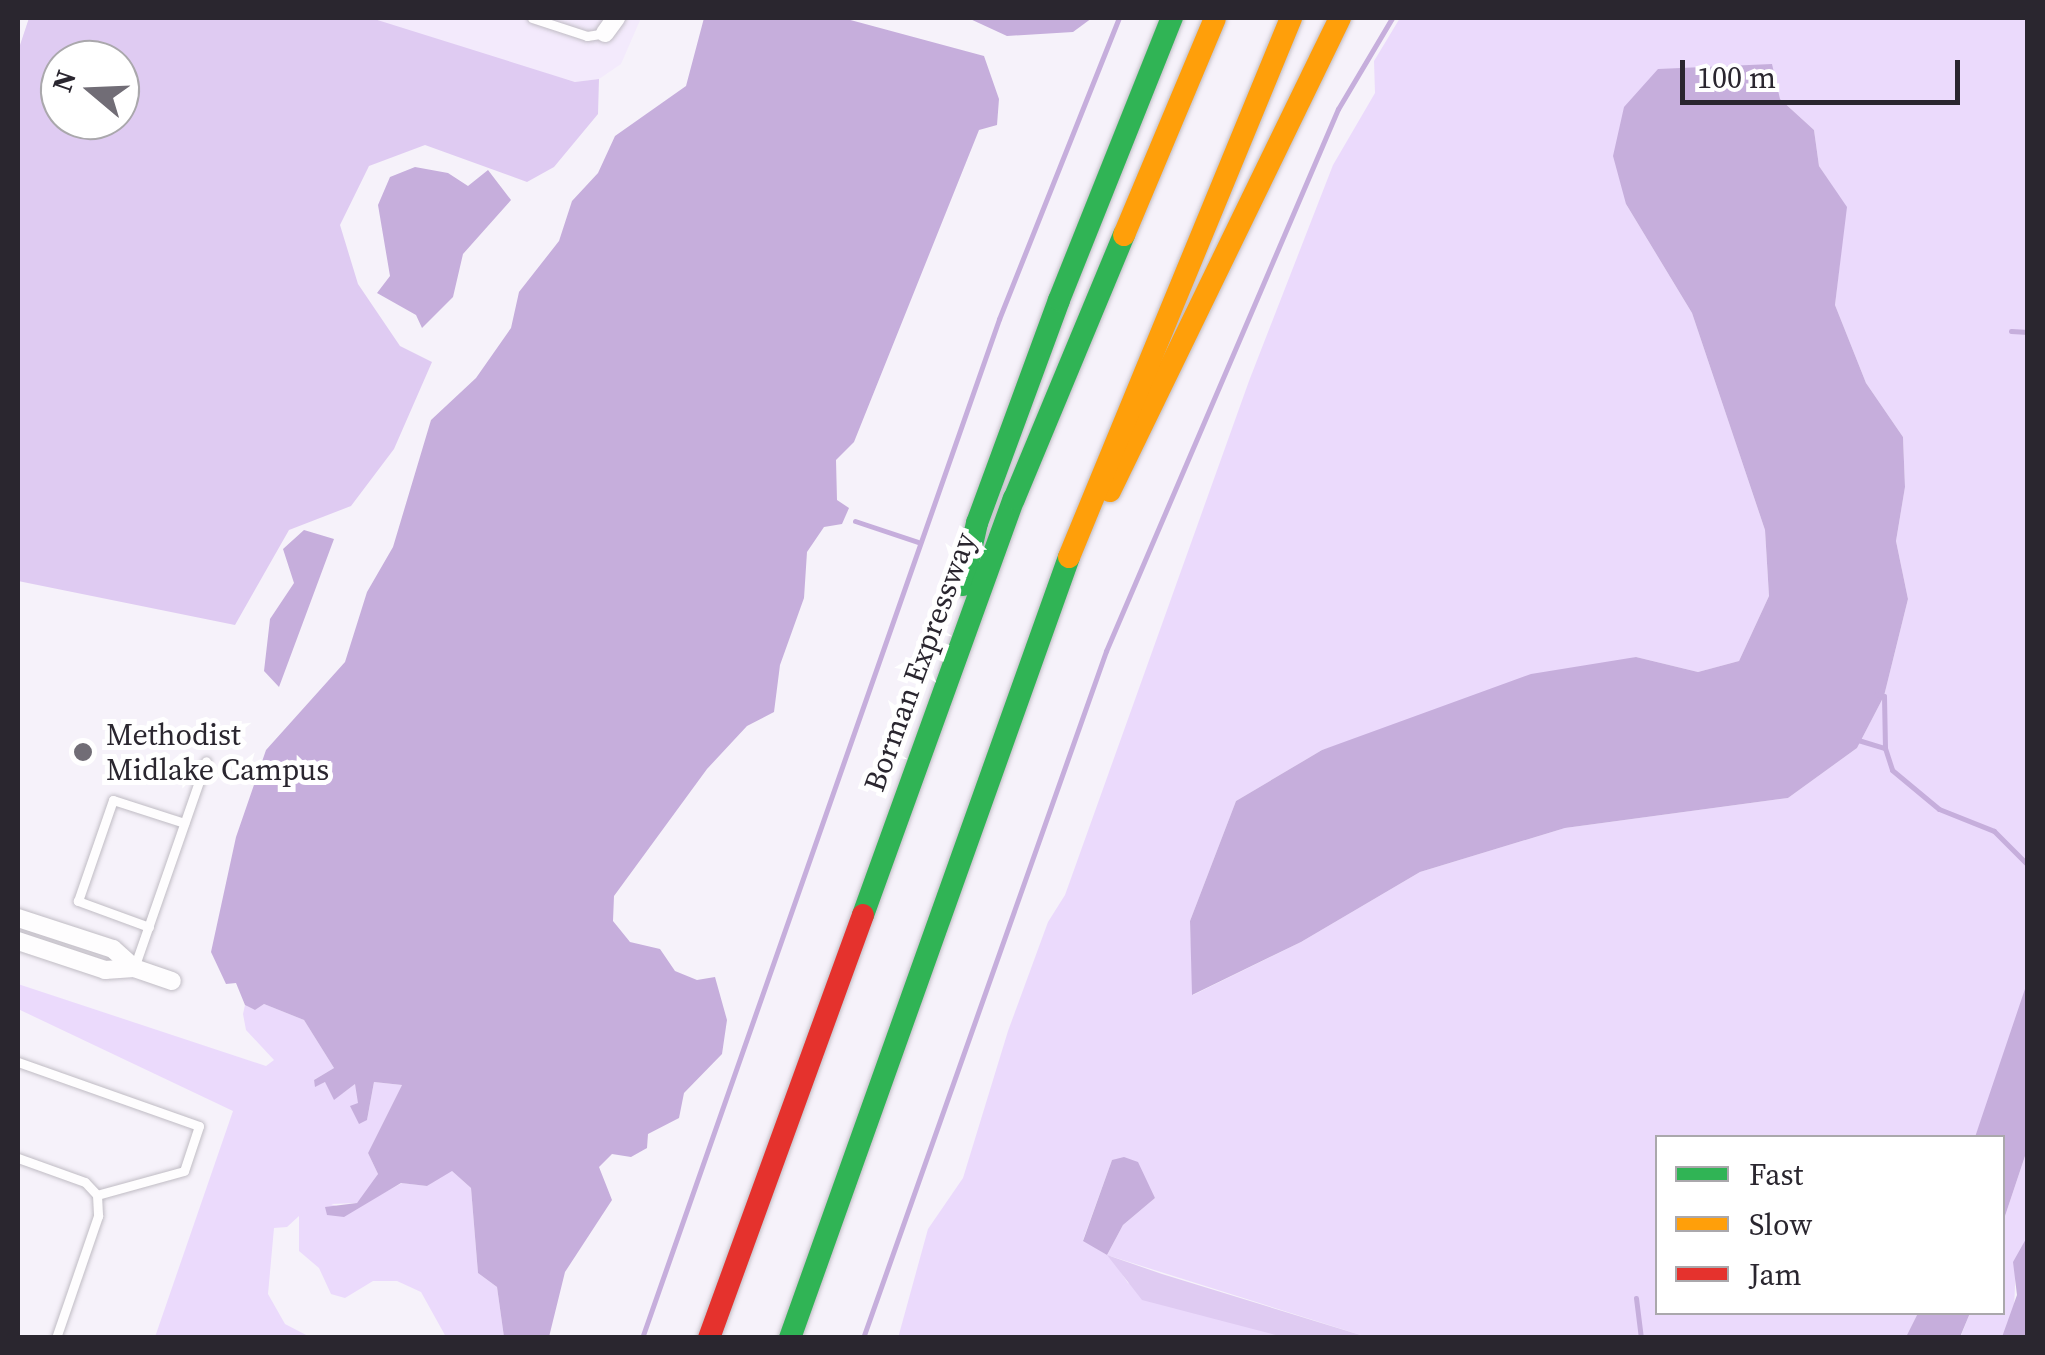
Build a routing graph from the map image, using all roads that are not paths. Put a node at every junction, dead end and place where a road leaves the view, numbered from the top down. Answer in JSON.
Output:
{"nodes":[{"id":1,"x":532,"y":18,"type":"edge"},
{"id":2,"x":1172,"y":18,"type":"edge"},
{"id":3,"x":1216,"y":18,"type":"edge"},
{"id":4,"x":1291,"y":18,"type":"edge"},
{"id":5,"x":1340,"y":18,"type":"edge"},
{"id":6,"x":610,"y":25,"type":"edge"},
{"id":7,"x":1058,"y":582,"type":"junction"},
{"id":8,"x":938,"y":696,"type":"junction"},
{"id":9,"x":206,"y":760,"type":"dead end"},
{"id":10,"x":184,"y":823,"type":"junction"},
{"id":11,"x":18,"y":918,"type":"edge"},
{"id":12,"x":148,"y":927,"type":"junction"},
{"id":13,"x":18,"y":941,"type":"edge"},
{"id":14,"x":134,"y":968,"type":"junction"},
{"id":15,"x":172,"y":981,"type":"dead end"},
{"id":16,"x":18,"y":1062,"type":"edge"},
{"id":17,"x":18,"y":1158,"type":"edge"},
{"id":18,"x":97,"y":1195,"type":"junction"},
{"id":19,"x":56,"y":1338,"type":"edge"},
{"id":20,"x":709,"y":1338,"type":"edge"},
{"id":21,"x":790,"y":1338,"type":"edge"}],
"edges":[{"from":1,"to":6,"type":"lane"},
{"from":2,"to":8,"type":"highway"},
{"from":3,"to":8,"type":"highway","name":"Borman Expressway"},
{"from":4,"to":7,"type":"highway"},
{"from":5,"to":7,"type":"highway"},
{"from":7,"to":21,"type":"highway"},
{"from":8,"to":20,"type":"highway","name":"Borman Expressway"},
{"from":9,"to":10,"type":"lane"},
{"from":10,"to":12,"type":"lane"},
{"from":10,"to":12,"type":"lane"},
{"from":11,"to":14,"type":"street"},
{"from":12,"to":14,"type":"lane"},
{"from":13,"to":14,"type":"street"},
{"from":14,"to":15,"type":"street"},
{"from":16,"to":18,"type":"lane"},
{"from":17,"to":18,"type":"lane"},
{"from":18,"to":19,"type":"lane"}]}
